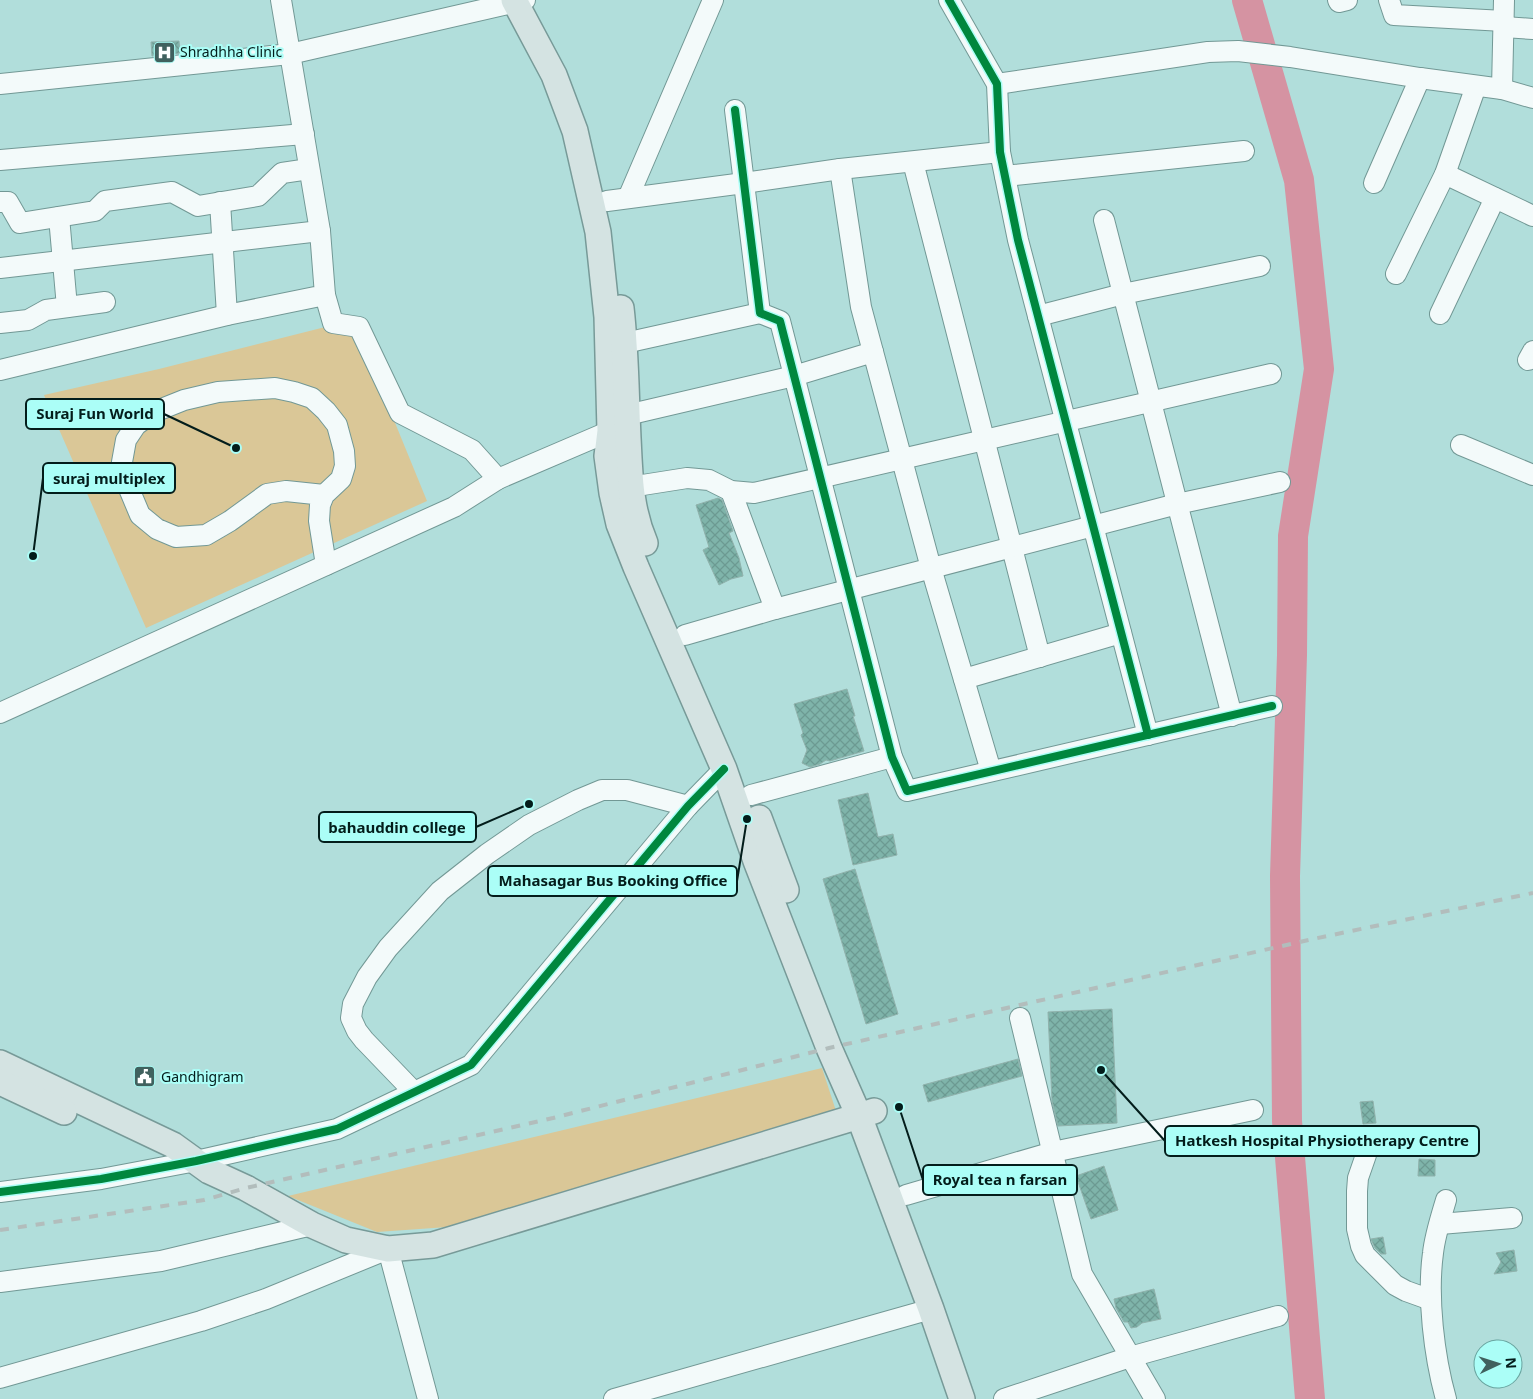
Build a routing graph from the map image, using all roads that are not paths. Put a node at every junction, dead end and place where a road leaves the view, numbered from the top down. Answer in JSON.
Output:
{"nodes":[{"id":1,"x":281,"y":0,"type":"edge"},
{"id":2,"x":713,"y":0,"type":"edge"},
{"id":3,"x":949,"y":0,"type":"edge"},
{"id":4,"x":1338,"y":0,"type":"edge"},
{"id":5,"x":1347,"y":0,"type":"edge"},
{"id":6,"x":1389,"y":0,"type":"edge"},
{"id":7,"x":1504,"y":0,"type":"edge"},
{"id":8,"x":523,"y":1,"type":"edge"},
{"id":9,"x":1504,"y":24,"type":"junction"},
{"id":10,"x":1533,"y":29,"type":"edge"},
{"id":11,"x":290,"y":54,"type":"junction"},
{"id":12,"x":1420,"y":78,"type":"junction"},
{"id":13,"x":0,"y":84,"type":"edge"},
{"id":14,"x":997,"y":84,"type":"junction"},
{"id":15,"x":1476,"y":86,"type":"junction"},
{"id":16,"x":1502,"y":89,"type":"junction"},
{"id":17,"x":1533,"y":98,"type":"edge"},
{"id":18,"x":735,"y":110,"type":"dead end"},
{"id":19,"x":304,"y":134,"type":"junction"},
{"id":20,"x":1244,"y":151,"type":"dead end"},
{"id":21,"x":1000,"y":152,"type":"junction"},
{"id":22,"x":0,"y":160,"type":"edge"},
{"id":23,"x":913,"y":162,"type":"junction"},
{"id":24,"x":310,"y":169,"type":"junction"},
{"id":25,"x":840,"y":169,"type":"junction"},
{"id":26,"x":1445,"y":174,"type":"junction"},
{"id":27,"x":1005,"y":176,"type":"junction"},
{"id":28,"x":744,"y":183,"type":"junction"},
{"id":29,"x":1374,"y":183,"type":"dead end"},
{"id":30,"x":1495,"y":198,"type":"junction"},
{"id":31,"x":617,"y":199,"type":"junction"},
{"id":32,"x":0,"y":202,"type":"edge"},
{"id":33,"x":220,"y":202,"type":"junction"},
{"id":34,"x":1533,"y":216,"type":"edge"},
{"id":35,"x":59,"y":217,"type":"junction"},
{"id":36,"x":1104,"y":220,"type":"dead end"},
{"id":37,"x":320,"y":231,"type":"junction"},
{"id":38,"x":222,"y":243,"type":"junction"},
{"id":39,"x":62,"y":261,"type":"junction"},
{"id":40,"x":1260,"y":266,"type":"dead end"},
{"id":41,"x":0,"y":268,"type":"edge"},
{"id":42,"x":1396,"y":274,"type":"dead end"},
{"id":43,"x":325,"y":294,"type":"junction"},
{"id":44,"x":1123,"y":294,"type":"junction"},
{"id":45,"x":105,"y":302,"type":"dead end"},
{"id":46,"x":67,"y":307,"type":"junction"},
{"id":47,"x":760,"y":313,"type":"junction"},
{"id":48,"x":1440,"y":314,"type":"dead end"},
{"id":49,"x":227,"y":316,"type":"junction"},
{"id":50,"x":1038,"y":316,"type":"junction"},
{"id":51,"x":0,"y":323,"type":"edge"},
{"id":52,"x":625,"y":343,"type":"junction"},
{"id":53,"x":873,"y":352,"type":"junction"},
{"id":54,"x":0,"y":370,"type":"edge"},
{"id":55,"x":1271,"y":374,"type":"dead end"},
{"id":56,"x":794,"y":376,"type":"junction"},
{"id":57,"x":1151,"y":403,"type":"junction"},
{"id":58,"x":1066,"y":422,"type":"junction"},
{"id":59,"x":618,"y":423,"type":"junction"},
{"id":60,"x":984,"y":441,"type":"junction"},
{"id":61,"x":1462,"y":445,"type":"dead end"},
{"id":62,"x":902,"y":459,"type":"junction"},
{"id":63,"x":1533,"y":474,"type":"edge"},
{"id":64,"x":820,"y":478,"type":"junction"},
{"id":65,"x":498,"y":479,"type":"junction"},
{"id":66,"x":1280,"y":482,"type":"dead end"},
{"id":67,"x":630,"y":487,"type":"junction"},
{"id":68,"x":731,"y":491,"type":"junction"},
{"id":69,"x":324,"y":495,"type":"junction"},
{"id":70,"x":1177,"y":504,"type":"junction"},
{"id":71,"x":1093,"y":526,"type":"junction"},
{"id":72,"x":1011,"y":547,"type":"junction"},
{"id":73,"x":326,"y":565,"type":"junction"},
{"id":74,"x":931,"y":568,"type":"junction"},
{"id":75,"x":849,"y":590,"type":"junction"},
{"id":76,"x":775,"y":609,"type":"junction"},
{"id":77,"x":1121,"y":633,"type":"junction"},
{"id":78,"x":685,"y":635,"type":"junction"},
{"id":79,"x":1040,"y":657,"type":"junction"},
{"id":80,"x":964,"y":679,"type":"junction"},
{"id":81,"x":1272,"y":706,"type":"dead end"},
{"id":82,"x":0,"y":713,"type":"edge"},
{"id":83,"x":1232,"y":716,"type":"junction"},
{"id":84,"x":1148,"y":735,"type":"junction"},
{"id":85,"x":892,"y":757,"type":"junction"},
{"id":86,"x":724,"y":768,"type":"junction"},
{"id":87,"x":991,"y":772,"type":"junction"},
{"id":88,"x":751,"y":795,"type":"junction"},
{"id":89,"x":688,"y":806,"type":"junction"},
{"id":90,"x":1020,"y":1018,"type":"dead end"},
{"id":91,"x":0,"y":1063,"type":"edge"},
{"id":92,"x":0,"y":1082,"type":"edge"},
{"id":93,"x":414,"y":1092,"type":"junction"},
{"id":94,"x":1253,"y":1110,"type":"dead end"},
{"id":95,"x":866,"y":1114,"type":"junction"},
{"id":96,"x":1053,"y":1152,"type":"junction"},
{"id":97,"x":1366,"y":1156,"type":"dead end"},
{"id":98,"x":194,"y":1165,"type":"junction"},
{"id":99,"x":6,"y":1188,"type":"edge"},
{"id":100,"x":906,"y":1195,"type":"junction"},
{"id":101,"x":1446,"y":1200,"type":"dead end"},
{"id":102,"x":1512,"y":1218,"type":"dead end"},
{"id":103,"x":1440,"y":1224,"type":"junction"},
{"id":104,"x":312,"y":1225,"type":"junction"},
{"id":105,"x":388,"y":1249,"type":"junction"},
{"id":106,"x":0,"y":1282,"type":"edge"},
{"id":107,"x":1431,"y":1300,"type":"junction"},
{"id":108,"x":931,"y":1309,"type":"junction"},
{"id":109,"x":1278,"y":1316,"type":"dead end"},
{"id":110,"x":1130,"y":1357,"type":"junction"},
{"id":111,"x":0,"y":1378,"type":"edge"},
{"id":112,"x":428,"y":1399,"type":"edge"},
{"id":113,"x":614,"y":1399,"type":"edge"},
{"id":114,"x":962,"y":1399,"type":"edge"},
{"id":115,"x":980,"y":1399,"type":"edge"},
{"id":116,"x":1004,"y":1399,"type":"edge"},
{"id":117,"x":1155,"y":1399,"type":"edge"},
{"id":118,"x":1446,"y":1399,"type":"edge"}],
"edges":[{"from":1,"to":11,"type":"street"},
{"from":2,"to":31,"type":"street"},
{"from":3,"to":14,"type":"street"},
{"from":4,"to":5,"type":"street"},
{"from":6,"to":9,"type":"street"},
{"from":7,"to":9,"type":"street"},
{"from":8,"to":11,"type":"street"},
{"from":8,"to":31,"type":"main road"},
{"from":8,"to":59,"type":"main road"},
{"from":9,"to":10,"type":"street"},
{"from":9,"to":16,"type":"street"},
{"from":11,"to":13,"type":"street"},
{"from":11,"to":19,"type":"street"},
{"from":12,"to":14,"type":"street"},
{"from":12,"to":15,"type":"street"},
{"from":12,"to":29,"type":"street"},
{"from":14,"to":21,"type":"street"},
{"from":15,"to":16,"type":"street"},
{"from":15,"to":26,"type":"street"},
{"from":16,"to":17,"type":"street"},
{"from":18,"to":28,"type":"street"},
{"from":19,"to":22,"type":"street"},
{"from":19,"to":24,"type":"street"},
{"from":20,"to":27,"type":"street"},
{"from":21,"to":23,"type":"street"},
{"from":21,"to":27,"type":"street"},
{"from":23,"to":25,"type":"street"},
{"from":23,"to":60,"type":"street"},
{"from":24,"to":33,"type":"street"},
{"from":24,"to":37,"type":"street"},
{"from":25,"to":28,"type":"street"},
{"from":25,"to":53,"type":"street"},
{"from":26,"to":30,"type":"street"},
{"from":26,"to":42,"type":"street"},
{"from":27,"to":50,"type":"street"},
{"from":28,"to":31,"type":"street"},
{"from":28,"to":47,"type":"street"},
{"from":30,"to":34,"type":"street"},
{"from":30,"to":48,"type":"street"},
{"from":31,"to":52,"type":"main road"},
{"from":32,"to":35,"type":"street"},
{"from":33,"to":35,"type":"street"},
{"from":33,"to":38,"type":"street"},
{"from":35,"to":39,"type":"street"},
{"from":36,"to":44,"type":"street"},
{"from":37,"to":38,"type":"street"},
{"from":37,"to":43,"type":"street"},
{"from":38,"to":39,"type":"street"},
{"from":38,"to":49,"type":"street"},
{"from":39,"to":41,"type":"street"},
{"from":39,"to":46,"type":"street"},
{"from":40,"to":44,"type":"street"},
{"from":43,"to":49,"type":"street"},
{"from":43,"to":65,"type":"street"},
{"from":44,"to":50,"type":"street"},
{"from":44,"to":57,"type":"street"},
{"from":45,"to":46,"type":"street"},
{"from":46,"to":51,"type":"street"},
{"from":47,"to":52,"type":"street"},
{"from":47,"to":56,"type":"street"},
{"from":49,"to":54,"type":"street"},
{"from":50,"to":58,"type":"street"},
{"from":52,"to":59,"type":"main road"},
{"from":53,"to":56,"type":"street"},
{"from":53,"to":62,"type":"street"},
{"from":55,"to":57,"type":"street"},
{"from":56,"to":59,"type":"street"},
{"from":56,"to":64,"type":"street"},
{"from":57,"to":58,"type":"street"},
{"from":57,"to":70,"type":"street"},
{"from":58,"to":60,"type":"street"},
{"from":58,"to":71,"type":"street"},
{"from":59,"to":65,"type":"street"},
{"from":59,"to":67,"type":"main road"},
{"from":59,"to":86,"type":"main road"},
{"from":60,"to":62,"type":"street"},
{"from":60,"to":72,"type":"street"},
{"from":61,"to":63,"type":"street"},
{"from":62,"to":64,"type":"street"},
{"from":62,"to":74,"type":"street"},
{"from":64,"to":68,"type":"street"},
{"from":64,"to":75,"type":"street"},
{"from":65,"to":73,"type":"street"},
{"from":66,"to":70,"type":"street"},
{"from":67,"to":68,"type":"street"},
{"from":67,"to":78,"type":"main road"},
{"from":68,"to":76,"type":"street"},
{"from":69,"to":69,"type":"street"},
{"from":69,"to":73,"type":"street"},
{"from":70,"to":71,"type":"street"},
{"from":70,"to":83,"type":"street"},
{"from":71,"to":72,"type":"street"},
{"from":71,"to":77,"type":"street"},
{"from":72,"to":74,"type":"street"},
{"from":72,"to":79,"type":"street"},
{"from":73,"to":82,"type":"street"},
{"from":74,"to":75,"type":"street"},
{"from":74,"to":80,"type":"street"},
{"from":75,"to":76,"type":"street"},
{"from":75,"to":85,"type":"street"},
{"from":76,"to":78,"type":"street"},
{"from":77,"to":79,"type":"street"},
{"from":77,"to":84,"type":"street"},
{"from":78,"to":88,"type":"main road"},
{"from":79,"to":80,"type":"street"},
{"from":80,"to":87,"type":"street"},
{"from":81,"to":83,"type":"street"},
{"from":83,"to":84,"type":"street"},
{"from":84,"to":87,"type":"street"},
{"from":85,"to":87,"type":"street"},
{"from":85,"to":88,"type":"street"},
{"from":86,"to":89,"type":"street"},
{"from":86,"to":95,"type":"main road"},
{"from":88,"to":95,"type":"main road"},
{"from":89,"to":93,"type":"street"},
{"from":89,"to":93,"type":"street"},
{"from":90,"to":96,"type":"street"},
{"from":91,"to":98,"type":"main road"},
{"from":92,"to":98,"type":"main road"},
{"from":93,"to":98,"type":"street"},
{"from":94,"to":96,"type":"street"},
{"from":95,"to":100,"type":"main road"},
{"from":95,"to":105,"type":"main road"},
{"from":95,"to":108,"type":"main road"},
{"from":96,"to":100,"type":"street"},
{"from":96,"to":110,"type":"street"},
{"from":97,"to":107,"type":"street"},
{"from":98,"to":99,"type":"street"},
{"from":98,"to":104,"type":"main road"},
{"from":100,"to":115,"type":"main road"},
{"from":101,"to":103,"type":"street"},
{"from":102,"to":103,"type":"street"},
{"from":103,"to":107,"type":"street"},
{"from":104,"to":105,"type":"main road"},
{"from":104,"to":106,"type":"street"},
{"from":105,"to":111,"type":"street"},
{"from":105,"to":112,"type":"street"},
{"from":107,"to":118,"type":"street"},
{"from":108,"to":113,"type":"street"},
{"from":108,"to":114,"type":"main road"},
{"from":109,"to":110,"type":"street"},
{"from":110,"to":116,"type":"street"},
{"from":110,"to":117,"type":"street"}]}
